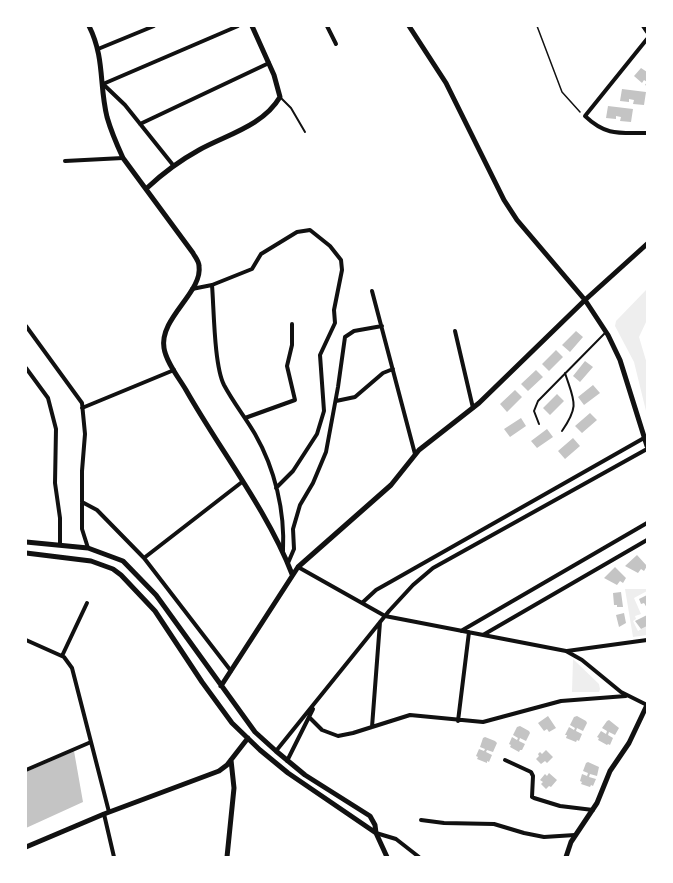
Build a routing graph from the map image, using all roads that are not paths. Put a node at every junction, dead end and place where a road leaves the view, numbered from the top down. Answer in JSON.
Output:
{"nodes":[{"id":1,"x":89,"y":26,"type":"edge"},
{"id":2,"x":154,"y":26,"type":"edge"},
{"id":3,"x":238,"y":26,"type":"edge"},
{"id":4,"x":252,"y":26,"type":"edge"},
{"id":5,"x":326,"y":26,"type":"edge"},
{"id":6,"x":409,"y":26,"type":"edge"},
{"id":7,"x":643,"y":26,"type":"edge"},
{"id":8,"x":647,"y":32,"type":"edge"},
{"id":9,"x":647,"y":39,"type":"edge"},
{"id":10,"x":336,"y":44,"type":"dead end"},
{"id":11,"x":98,"y":49,"type":"junction"},
{"id":12,"x":269,"y":63,"type":"junction"},
{"id":13,"x":103,"y":84,"type":"junction"},
{"id":14,"x":280,"y":97,"type":"junction"},
{"id":15,"x":140,"y":124,"type":"junction"},
{"id":16,"x":305,"y":132,"type":"dead end"},
{"id":17,"x":647,"y":132,"type":"edge"},
{"id":18,"x":123,"y":158,"type":"junction"},
{"id":19,"x":65,"y":161,"type":"dead end"},
{"id":20,"x":173,"y":165,"type":"junction"},
{"id":21,"x":147,"y":188,"type":"junction"},
{"id":22,"x":647,"y":244,"type":"edge"},
{"id":23,"x":212,"y":285,"type":"junction"},
{"id":24,"x":192,"y":289,"type":"junction"},
{"id":25,"x":372,"y":291,"type":"dead end"},
{"id":26,"x":585,"y":300,"type":"junction"},
{"id":27,"x":292,"y":324,"type":"dead end"},
{"id":28,"x":26,"y":326,"type":"edge"},
{"id":29,"x":382,"y":326,"type":"junction"},
{"id":30,"x":454,"y":331,"type":"dead end"},
{"id":31,"x":606,"y":332,"type":"junction"},
{"id":32,"x":26,"y":368,"type":"edge"},
{"id":33,"x":393,"y":369,"type":"junction"},
{"id":34,"x":174,"y":370,"type":"junction"},
{"id":35,"x":565,"y":374,"type":"junction"},
{"id":36,"x":336,"y":401,"type":"junction"},
{"id":37,"x":82,"y":408,"type":"junction"},
{"id":38,"x":473,"y":408,"type":"junction"},
{"id":39,"x":245,"y":418,"type":"junction"},
{"id":40,"x":539,"y":424,"type":"dead end"},
{"id":41,"x":562,"y":431,"type":"dead end"},
{"id":42,"x":644,"y":438,"type":"junction"},
{"id":43,"x":647,"y":446,"type":"edge"},
{"id":44,"x":647,"y":449,"type":"edge"},
{"id":45,"x":415,"y":454,"type":"junction"},
{"id":46,"x":242,"y":482,"type":"junction"},
{"id":47,"x":276,"y":488,"type":"junction"},
{"id":48,"x":82,"y":502,"type":"junction"},
{"id":49,"x":647,"y":523,"type":"edge"},
{"id":50,"x":647,"y":540,"type":"edge"},
{"id":51,"x":26,"y":542,"type":"edge"},
{"id":52,"x":60,"y":545,"type":"junction"},
{"id":53,"x":88,"y":548,"type":"junction"},
{"id":54,"x":283,"y":552,"type":"junction"},
{"id":55,"x":26,"y":553,"type":"edge"},
{"id":56,"x":144,"y":558,"type":"junction"},
{"id":57,"x":288,"y":563,"type":"junction"},
{"id":58,"x":298,"y":567,"type":"junction"},
{"id":59,"x":292,"y":574,"type":"junction"},
{"id":60,"x":87,"y":603,"type":"dead end"},
{"id":61,"x":362,"y":603,"type":"junction"},
{"id":62,"x":385,"y":616,"type":"junction"},
{"id":63,"x":380,"y":622,"type":"junction"},
{"id":64,"x":461,"y":631,"type":"junction"},
{"id":65,"x":469,"y":632,"type":"junction"},
{"id":66,"x":482,"y":635,"type":"junction"},
{"id":67,"x":26,"y":640,"type":"edge"},
{"id":68,"x":647,"y":640,"type":"edge"},
{"id":69,"x":566,"y":651,"type":"junction"},
{"id":70,"x":62,"y":656,"type":"junction"},
{"id":71,"x":231,"y":670,"type":"junction"},
{"id":72,"x":221,"y":686,"type":"junction"},
{"id":73,"x":627,"y":696,"type":"junction"},
{"id":74,"x":316,"y":703,"type":"junction"},
{"id":75,"x":647,"y":705,"type":"edge"},
{"id":76,"x":645,"y":712,"type":"edge"},
{"id":77,"x":309,"y":717,"type":"junction"},
{"id":78,"x":458,"y":721,"type":"junction"},
{"id":79,"x":372,"y":727,"type":"junction"},
{"id":80,"x":248,"y":738,"type":"junction"},
{"id":81,"x":91,"y":742,"type":"junction"},
{"id":82,"x":276,"y":751,"type":"junction"},
{"id":83,"x":231,"y":760,"type":"junction"},
{"id":84,"x":504,"y":760,"type":"dead end"},
{"id":85,"x":287,"y":761,"type":"junction"},
{"id":86,"x":26,"y":770,"type":"edge"},
{"id":87,"x":593,"y":810,"type":"junction"},
{"id":88,"x":106,"y":813,"type":"junction"},
{"id":89,"x":421,"y":820,"type":"dead end"},
{"id":90,"x":376,"y":833,"type":"junction"},
{"id":91,"x":575,"y":835,"type":"junction"},
{"id":92,"x":26,"y":847,"type":"edge"},
{"id":93,"x":114,"y":857,"type":"edge"},
{"id":94,"x":227,"y":857,"type":"edge"},
{"id":95,"x":387,"y":857,"type":"edge"},
{"id":96,"x":419,"y":857,"type":"edge"},
{"id":97,"x":566,"y":857,"type":"edge"}],
"edges":[{"from":1,"to":11,"type":"street"},
{"from":2,"to":11,"type":"street"},
{"from":3,"to":13,"type":"street"},
{"from":4,"to":12,"type":"street"},
{"from":5,"to":10,"type":"street"},
{"from":6,"to":26,"type":"street"},
{"from":7,"to":8,"type":"street"},
{"from":9,"to":17,"type":"street"},
{"from":11,"to":13,"type":"street"},
{"from":12,"to":14,"type":"street"},
{"from":12,"to":15,"type":"street"},
{"from":13,"to":15,"type":"street"},
{"from":13,"to":18,"type":"street"},
{"from":14,"to":16,"type":"lane"},
{"from":14,"to":20,"type":"street"},
{"from":15,"to":20,"type":"street"},
{"from":18,"to":19,"type":"street"},
{"from":18,"to":21,"type":"street"},
{"from":20,"to":21,"type":"street"},
{"from":21,"to":24,"type":"street"},
{"from":22,"to":26,"type":"street"},
{"from":23,"to":24,"type":"street"},
{"from":23,"to":39,"type":"street"},
{"from":23,"to":47,"type":"street"},
{"from":24,"to":34,"type":"street"},
{"from":25,"to":29,"type":"street"},
{"from":26,"to":31,"type":"street"},
{"from":26,"to":38,"type":"street"},
{"from":27,"to":39,"type":"street"},
{"from":28,"to":37,"type":"street"},
{"from":29,"to":33,"type":"street"},
{"from":29,"to":36,"type":"street"},
{"from":30,"to":38,"type":"street"},
{"from":31,"to":35,"type":"lane"},
{"from":31,"to":42,"type":"street"},
{"from":32,"to":52,"type":"street"},
{"from":33,"to":36,"type":"street"},
{"from":33,"to":45,"type":"street"},
{"from":34,"to":37,"type":"street"},
{"from":34,"to":46,"type":"street"},
{"from":35,"to":40,"type":"lane"},
{"from":35,"to":41,"type":"lane"},
{"from":36,"to":57,"type":"street"},
{"from":37,"to":48,"type":"street"},
{"from":38,"to":45,"type":"street"},
{"from":39,"to":47,"type":"street"},
{"from":42,"to":43,"type":"street"},
{"from":42,"to":61,"type":"street"},
{"from":44,"to":62,"type":"street"},
{"from":45,"to":58,"type":"street"},
{"from":46,"to":54,"type":"street"},
{"from":46,"to":56,"type":"street"},
{"from":47,"to":54,"type":"street"},
{"from":48,"to":53,"type":"street"},
{"from":48,"to":56,"type":"street"},
{"from":49,"to":64,"type":"street"},
{"from":50,"to":66,"type":"street"},
{"from":51,"to":52,"type":"street"},
{"from":52,"to":53,"type":"street"},
{"from":53,"to":72,"type":"street"},
{"from":54,"to":57,"type":"street"},
{"from":55,"to":80,"type":"street"},
{"from":56,"to":71,"type":"street"},
{"from":57,"to":59,"type":"street"},
{"from":58,"to":59,"type":"street"},
{"from":58,"to":61,"type":"street"},
{"from":59,"to":71,"type":"street"},
{"from":60,"to":70,"type":"street"},
{"from":61,"to":62,"type":"street"},
{"from":62,"to":63,"type":"street"},
{"from":62,"to":64,"type":"street"},
{"from":63,"to":74,"type":"street"},
{"from":63,"to":79,"type":"street"},
{"from":64,"to":65,"type":"street"},
{"from":65,"to":66,"type":"street"},
{"from":65,"to":78,"type":"street"},
{"from":66,"to":69,"type":"street"},
{"from":67,"to":70,"type":"street"},
{"from":68,"to":69,"type":"street"},
{"from":69,"to":73,"type":"street"},
{"from":70,"to":81,"type":"street"},
{"from":71,"to":72,"type":"street"},
{"from":72,"to":82,"type":"street"},
{"from":73,"to":75,"type":"street"},
{"from":73,"to":78,"type":"street"},
{"from":74,"to":77,"type":"street"},
{"from":74,"to":82,"type":"street"},
{"from":75,"to":76,"type":"street"},
{"from":76,"to":87,"type":"street"},
{"from":77,"to":79,"type":"street"},
{"from":77,"to":85,"type":"street"},
{"from":78,"to":79,"type":"street"},
{"from":80,"to":83,"type":"street"},
{"from":80,"to":90,"type":"street"},
{"from":81,"to":86,"type":"street"},
{"from":81,"to":88,"type":"street"},
{"from":82,"to":85,"type":"street"},
{"from":83,"to":88,"type":"street"},
{"from":83,"to":94,"type":"street"},
{"from":84,"to":87,"type":"street"},
{"from":85,"to":90,"type":"street"},
{"from":87,"to":91,"type":"street"},
{"from":88,"to":92,"type":"street"},
{"from":88,"to":93,"type":"street"},
{"from":89,"to":91,"type":"street"},
{"from":90,"to":95,"type":"street"},
{"from":90,"to":96,"type":"street"},
{"from":91,"to":97,"type":"street"}]}
